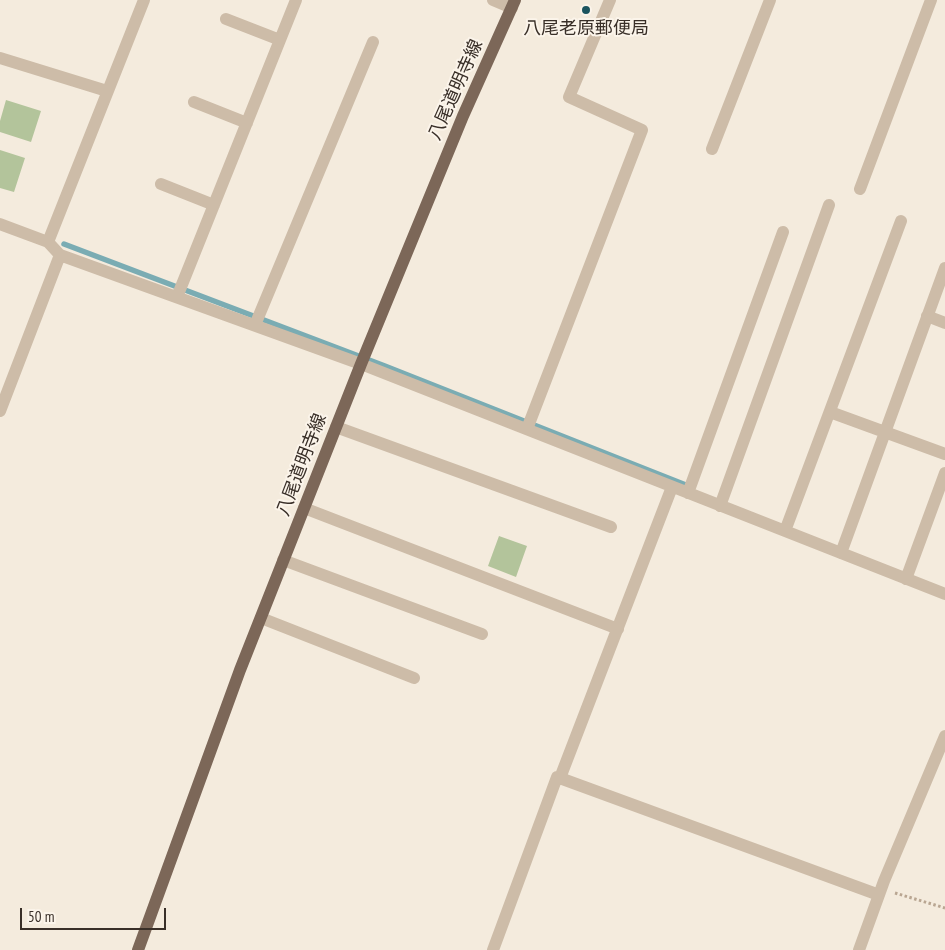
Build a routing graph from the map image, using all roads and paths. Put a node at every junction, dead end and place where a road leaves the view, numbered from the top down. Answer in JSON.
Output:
{"nodes":[{"id":1,"x":144,"y":0,"type":"edge"},
{"id":2,"x":296,"y":0,"type":"edge"},
{"id":3,"x":493,"y":0,"type":"edge"},
{"id":4,"x":610,"y":0,"type":"edge"},
{"id":5,"x":770,"y":0,"type":"edge"},
{"id":6,"x":930,"y":0,"type":"edge"},
{"id":7,"x":514,"y":4,"type":"edge"},
{"id":8,"x":226,"y":18,"type":"dead end"},
{"id":9,"x":280,"y":40,"type":"junction"},
{"id":10,"x":373,"y":42,"type":"dead end"},
{"id":11,"x":0,"y":58,"type":"edge"},
{"id":12,"x":107,"y":91,"type":"junction"},
{"id":13,"x":194,"y":102,"type":"dead end"},
{"id":14,"x":247,"y":123,"type":"junction"},
{"id":15,"x":712,"y":149,"type":"dead end"},
{"id":16,"x":161,"y":184,"type":"dead end"},
{"id":17,"x":860,"y":189,"type":"dead end"},
{"id":18,"x":214,"y":205,"type":"junction"},
{"id":19,"x":829,"y":205,"type":"dead end"},
{"id":20,"x":901,"y":221,"type":"dead end"},
{"id":21,"x":0,"y":224,"type":"edge"},
{"id":22,"x":782,"y":232,"type":"dead end"},
{"id":23,"x":48,"y":242,"type":"junction"},
{"id":24,"x":60,"y":255,"type":"junction"},
{"id":25,"x":945,"y":268,"type":"edge"},
{"id":26,"x":178,"y":297,"type":"junction"},
{"id":27,"x":927,"y":316,"type":"junction"},
{"id":28,"x":945,"y":322,"type":"edge"},
{"id":29,"x":255,"y":325,"type":"junction"},
{"id":30,"x":361,"y":364,"type":"junction"},
{"id":31,"x":0,"y":411,"type":"edge"},
{"id":32,"x":830,"y":412,"type":"junction"},
{"id":33,"x":336,"y":427,"type":"junction"},
{"id":34,"x":527,"y":429,"type":"junction"},
{"id":35,"x":885,"y":432,"type":"junction"},
{"id":36,"x":945,"y":454,"type":"edge"},
{"id":37,"x":945,"y":473,"type":"edge"},
{"id":38,"x":672,"y":487,"type":"junction"},
{"id":39,"x":688,"y":493,"type":"junction"},
{"id":40,"x":720,"y":506,"type":"junction"},
{"id":41,"x":304,"y":508,"type":"junction"},
{"id":42,"x":611,"y":527,"type":"dead end"},
{"id":43,"x":785,"y":531,"type":"junction"},
{"id":44,"x":841,"y":553,"type":"junction"},
{"id":45,"x":283,"y":560,"type":"junction"},
{"id":46,"x":906,"y":579,"type":"junction"},
{"id":47,"x":945,"y":594,"type":"edge"},
{"id":48,"x":261,"y":618,"type":"junction"},
{"id":49,"x":618,"y":630,"type":"junction"},
{"id":50,"x":482,"y":634,"type":"dead end"},
{"id":51,"x":414,"y":678,"type":"dead end"},
{"id":52,"x":945,"y":736,"type":"edge"},
{"id":53,"x":560,"y":778,"type":"junction"},
{"id":54,"x":880,"y":892,"type":"junction"},
{"id":55,"x":945,"y":908,"type":"edge"},
{"id":56,"x":138,"y":950,"type":"edge"},
{"id":57,"x":493,"y":950,"type":"edge"},
{"id":58,"x":859,"y":950,"type":"edge"}],
"edges":[{"from":1,"to":12,"type":"street"},
{"from":2,"to":9,"type":"street"},
{"from":3,"to":7,"type":"street"},
{"from":4,"to":34,"type":"street"},
{"from":5,"to":15,"type":"street"},
{"from":6,"to":17,"type":"street"},
{"from":7,"to":30,"type":"main road","name":"八尾道明寺線"},
{"from":8,"to":9,"type":"street"},
{"from":9,"to":14,"type":"street"},
{"from":10,"to":29,"type":"street"},
{"from":11,"to":12,"type":"street"},
{"from":12,"to":23,"type":"street"},
{"from":13,"to":14,"type":"street"},
{"from":14,"to":18,"type":"street"},
{"from":16,"to":18,"type":"street"},
{"from":18,"to":26,"type":"street"},
{"from":19,"to":40,"type":"street"},
{"from":20,"to":32,"type":"street"},
{"from":21,"to":23,"type":"street"},
{"from":22,"to":39,"type":"street"},
{"from":23,"to":24,"type":"street"},
{"from":24,"to":26,"type":"street"},
{"from":24,"to":31,"type":"street"},
{"from":25,"to":27,"type":"street"},
{"from":26,"to":29,"type":"street"},
{"from":27,"to":28,"type":"street"},
{"from":27,"to":35,"type":"street"},
{"from":29,"to":30,"type":"street"},
{"from":30,"to":33,"type":"main road","name":"八尾道明寺線"},
{"from":30,"to":34,"type":"street"},
{"from":32,"to":35,"type":"street"},
{"from":32,"to":43,"type":"street"},
{"from":33,"to":41,"type":"main road","name":"八尾道明寺線"},
{"from":33,"to":42,"type":"street"},
{"from":34,"to":38,"type":"street"},
{"from":35,"to":36,"type":"street"},
{"from":35,"to":44,"type":"street"},
{"from":37,"to":46,"type":"street"},
{"from":38,"to":39,"type":"street"},
{"from":38,"to":49,"type":"street"},
{"from":39,"to":40,"type":"street"},
{"from":40,"to":43,"type":"street"},
{"from":41,"to":45,"type":"main road","name":"八尾道明寺線"},
{"from":41,"to":49,"type":"street"},
{"from":43,"to":44,"type":"street"},
{"from":44,"to":46,"type":"street"},
{"from":45,"to":48,"type":"main road","name":"八尾道明寺線"},
{"from":45,"to":50,"type":"street"},
{"from":46,"to":47,"type":"street"},
{"from":48,"to":51,"type":"street"},
{"from":48,"to":56,"type":"main road","name":"八尾道明寺線"},
{"from":49,"to":53,"type":"street"},
{"from":52,"to":54,"type":"street"},
{"from":53,"to":54,"type":"street"},
{"from":53,"to":57,"type":"street"},
{"from":54,"to":55,"type":"path"},
{"from":54,"to":58,"type":"street"}]}
